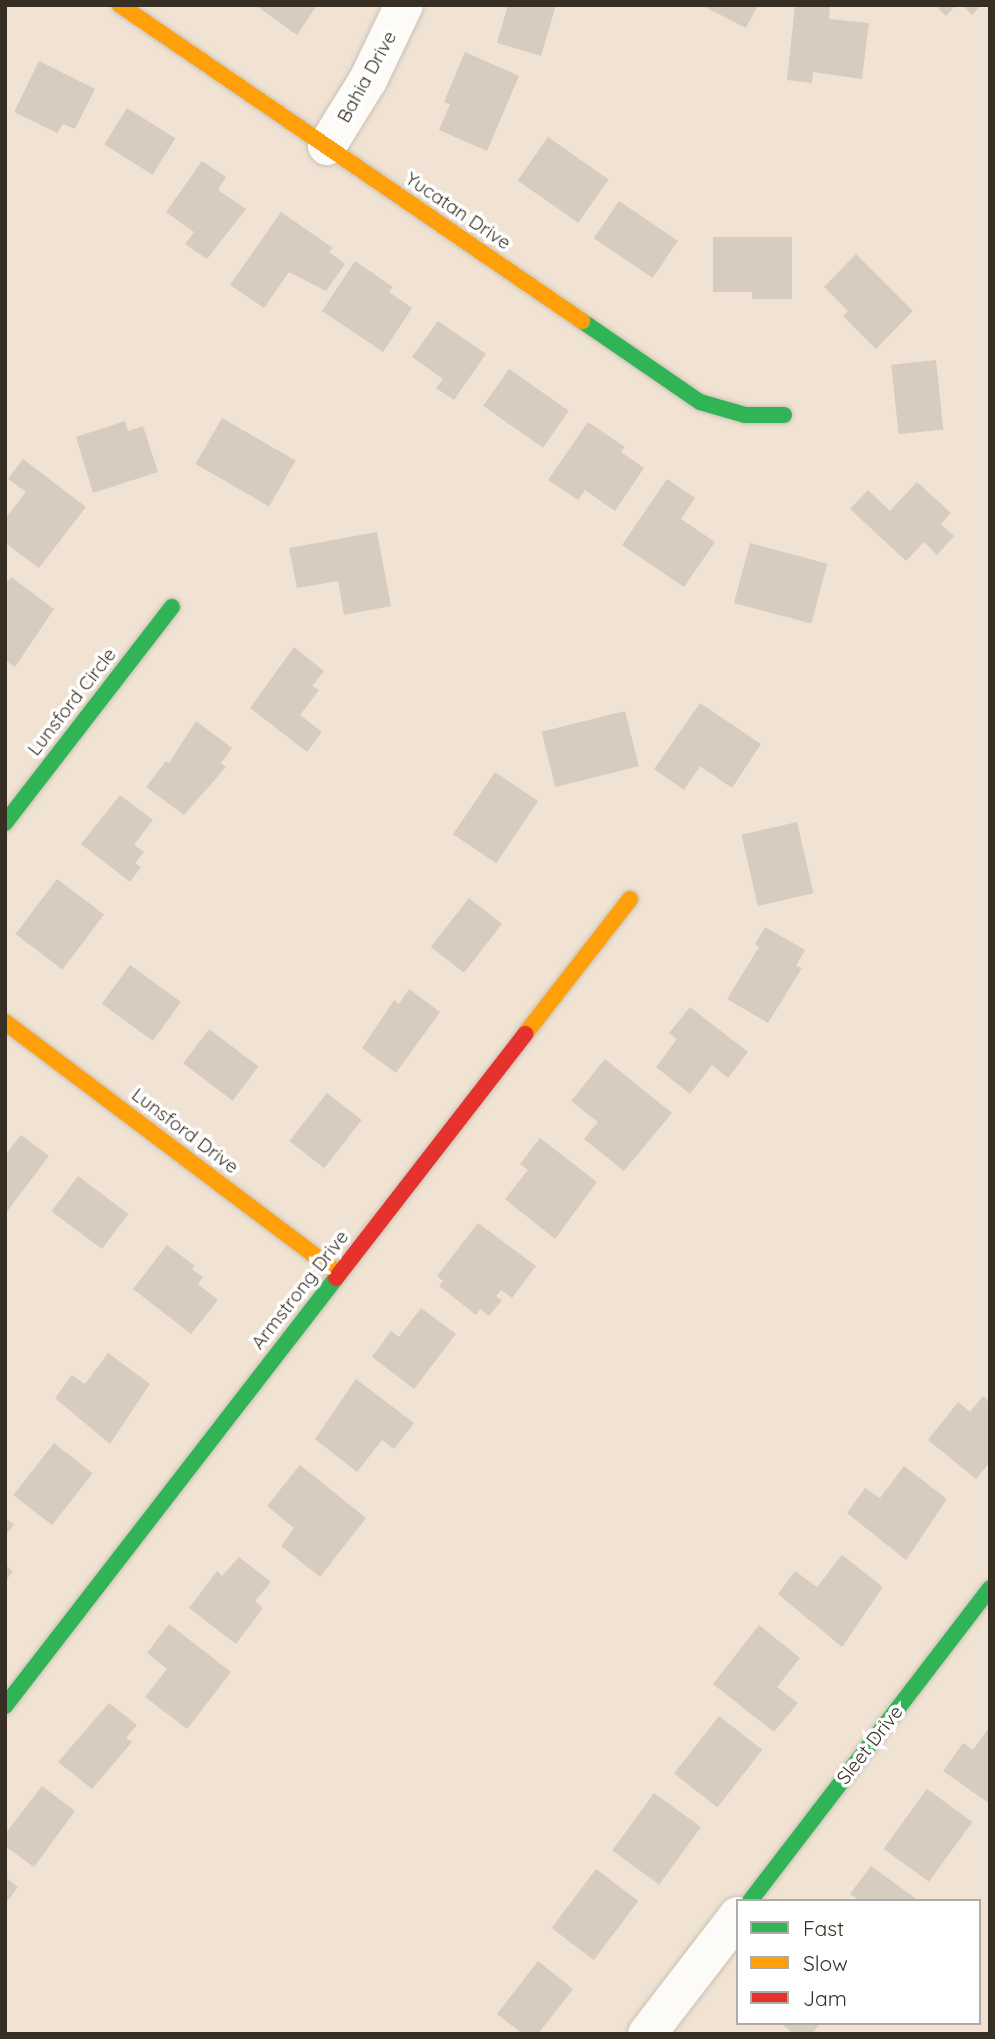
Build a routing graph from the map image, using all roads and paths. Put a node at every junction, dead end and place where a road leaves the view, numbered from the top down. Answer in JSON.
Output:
{"nodes":[{"id":1,"x":120,"y":5,"type":"edge"},
{"id":2,"x":404,"y":5,"type":"edge"},
{"id":3,"x":327,"y":146,"type":"junction"},
{"id":4,"x":784,"y":415,"type":"dead end"},
{"id":5,"x":172,"y":607,"type":"dead end"},
{"id":6,"x":5,"y":823,"type":"edge"},
{"id":7,"x":630,"y":899,"type":"dead end"},
{"id":8,"x":5,"y":1022,"type":"edge"},
{"id":9,"x":339,"y":1274,"type":"junction"},
{"id":10,"x":990,"y":1588,"type":"edge"},
{"id":11,"x":5,"y":1706,"type":"edge"},
{"id":12,"x":752,"y":1899,"type":"edge"},
{"id":13,"x":736,"y":1919,"type":"edge"},
{"id":14,"x":647,"y":2034,"type":"edge"}],
"edges":[{"from":1,"to":3,"type":"street","name":"Yucatan Drive"},
{"from":2,"to":3,"type":"street","name":"Bahia Drive"},
{"from":3,"to":4,"type":"street","name":"Yucatan Drive"},
{"from":5,"to":6,"type":"street","name":"Lunsford Circle"},
{"from":7,"to":9,"type":"street","name":"Armstrong Drive"},
{"from":8,"to":9,"type":"street","name":"Lunsford Drive"},
{"from":9,"to":11,"type":"street","name":"Armstrong Drive"},
{"from":10,"to":12,"type":"street","name":"Sleet Drive"},
{"from":13,"to":14,"type":"street"}]}
